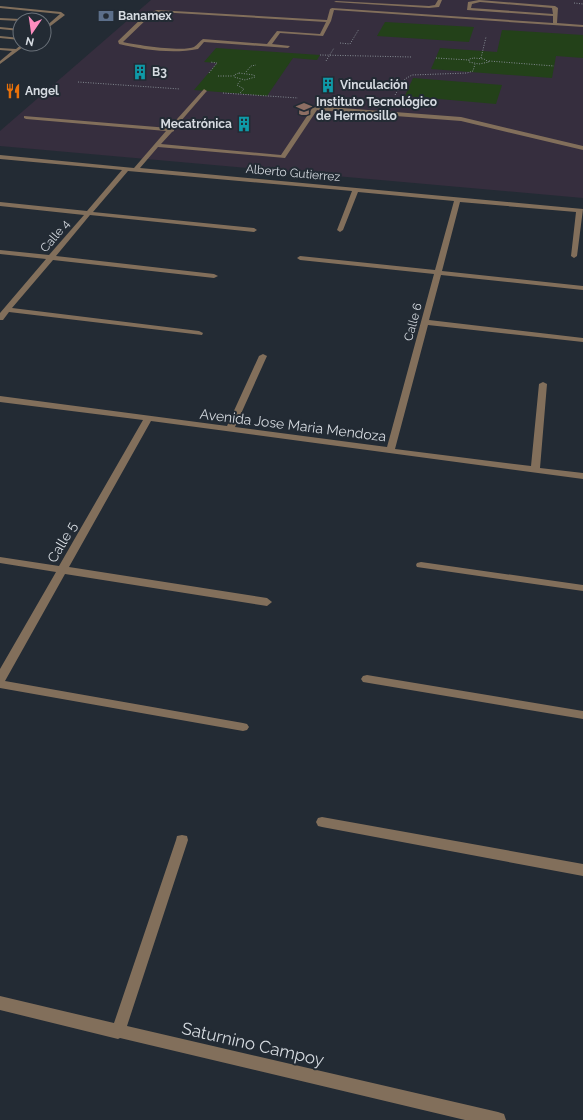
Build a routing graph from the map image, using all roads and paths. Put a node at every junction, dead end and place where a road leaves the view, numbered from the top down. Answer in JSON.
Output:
{"nodes":[{"id":1,"x":440,"y":0,"type":"edge"},
{"id":2,"x":337,"y":1,"type":"edge"},
{"id":3,"x":0,"y":7,"type":"edge"},
{"id":4,"x":332,"y":10,"type":"junction"},
{"id":5,"x":556,"y":15,"type":"junction"},
{"id":6,"x":0,"y":18,"type":"edge"},
{"id":7,"x":12,"y":19,"type":"edge"},
{"id":8,"x":329,"y":21,"type":"junction"},
{"id":9,"x":54,"y":22,"type":"edge"},
{"id":10,"x":554,"y":24,"type":"junction"},
{"id":11,"x":583,"y":26,"type":"edge"},
{"id":12,"x":0,"y":28,"type":"edge"},
{"id":13,"x":12,"y":29,"type":"edge"},
{"id":14,"x":488,"y":31,"type":"dead end"},
{"id":15,"x":0,"y":37,"type":"edge"},
{"id":16,"x":12,"y":38,"type":"edge"},
{"id":17,"x":269,"y":45,"type":"junction"},
{"id":18,"x":288,"y":47,"type":"dead end"},
{"id":19,"x":0,"y":49,"type":"edge"},
{"id":20,"x":12,"y":50,"type":"edge"},
{"id":21,"x":14,"y":52,"type":"edge"},
{"id":22,"x":436,"y":58,"type":"dead end"},
{"id":23,"x":481,"y":58,"type":"junction"},
{"id":24,"x":469,"y":60,"type":"junction"},
{"id":25,"x":489,"y":61,"type":"junction"},
{"id":26,"x":204,"y":62,"type":"dead end"},
{"id":27,"x":0,"y":63,"type":"edge"},
{"id":28,"x":476,"y":64,"type":"junction"},
{"id":29,"x":554,"y":66,"type":"dead end"},
{"id":30,"x":233,"y":76,"type":"junction"},
{"id":31,"x":241,"y":80,"type":"junction"},
{"id":32,"x":78,"y":82,"type":"dead end"},
{"id":33,"x":204,"y":91,"type":"junction"},
{"id":34,"x":240,"y":94,"type":"junction"},
{"id":35,"x":393,"y":98,"type":"dead end"},
{"id":36,"x":305,"y":99,"type":"dead end"},
{"id":37,"x":26,"y":118,"type":"dead end"},
{"id":38,"x":172,"y":130,"type":"junction"},
{"id":39,"x":158,"y":146,"type":"junction"},
{"id":40,"x":583,"y":148,"type":"edge"},
{"id":41,"x":0,"y":157,"type":"edge"},
{"id":42,"x":127,"y":168,"type":"junction"},
{"id":43,"x":136,"y":169,"type":"junction"},
{"id":44,"x":356,"y":190,"type":"junction"},
{"id":45,"x":458,"y":199,"type":"junction"},
{"id":46,"x":0,"y":204,"type":"edge"},
{"id":47,"x":581,"y":210,"type":"edge"},
{"id":48,"x":89,"y":213,"type":"junction"},
{"id":49,"x":254,"y":230,"type":"dead end"},
{"id":50,"x":340,"y":230,"type":"dead end"},
{"id":51,"x":0,"y":252,"type":"edge"},
{"id":52,"x":574,"y":256,"type":"dead end"},
{"id":53,"x":51,"y":258,"type":"junction"},
{"id":54,"x":300,"y":258,"type":"dead end"},
{"id":55,"x":438,"y":273,"type":"junction"},
{"id":56,"x":214,"y":276,"type":"dead end"},
{"id":57,"x":583,"y":288,"type":"edge"},
{"id":58,"x":6,"y":310,"type":"junction"},
{"id":59,"x":0,"y":318,"type":"edge"},
{"id":60,"x":425,"y":322,"type":"junction"},
{"id":61,"x":199,"y":333,"type":"dead end"},
{"id":62,"x":583,"y":340,"type":"edge"},
{"id":63,"x":263,"y":356,"type":"dead end"},
{"id":64,"x":543,"y":384,"type":"dead end"},
{"id":65,"x":0,"y":399,"type":"edge"},
{"id":66,"x":148,"y":419,"type":"junction"},
{"id":67,"x":230,"y":430,"type":"junction"},
{"id":68,"x":390,"y":451,"type":"junction"},
{"id":69,"x":535,"y":470,"type":"junction"},
{"id":70,"x":583,"y":476,"type":"edge"},
{"id":71,"x":0,"y":560,"type":"edge"},
{"id":72,"x":421,"y":565,"type":"dead end"},
{"id":73,"x":62,"y":570,"type":"junction"},
{"id":74,"x":583,"y":588,"type":"edge"},
{"id":75,"x":267,"y":602,"type":"dead end"},
{"id":76,"x":0,"y":679,"type":"edge"},
{"id":77,"x":367,"y":679,"type":"dead end"},
{"id":78,"x":0,"y":684,"type":"edge"},
{"id":79,"x":583,"y":715,"type":"edge"},
{"id":80,"x":243,"y":726,"type":"dead end"},
{"id":81,"x":322,"y":822,"type":"dead end"},
{"id":82,"x":182,"y":840,"type":"dead end"},
{"id":83,"x":583,"y":870,"type":"edge"},
{"id":84,"x":0,"y":1003,"type":"edge"},
{"id":85,"x":118,"y":1032,"type":"junction"},
{"id":86,"x":498,"y":1120,"type":"edge"}],
"edges":[{"from":1,"to":2,"type":"street"},
{"from":2,"to":4,"type":"street"},
{"from":3,"to":9,"type":"street"},
{"from":4,"to":8,"type":"street"},
{"from":4,"to":10,"type":"street"},
{"from":5,"to":5,"type":"street"},
{"from":5,"to":10,"type":"street"},
{"from":6,"to":7,"type":"street"},
{"from":8,"to":17,"type":"street"},
{"from":8,"to":17,"type":"street"},
{"from":10,"to":11,"type":"street"},
{"from":12,"to":13,"type":"street"},
{"from":14,"to":23,"type":"path"},
{"from":15,"to":16,"type":"street"},
{"from":17,"to":18,"type":"street"},
{"from":19,"to":20,"type":"street"},
{"from":21,"to":27,"type":"street"},
{"from":22,"to":24,"type":"path"},
{"from":23,"to":24,"type":"path"},
{"from":23,"to":25,"type":"path"},
{"from":24,"to":28,"type":"path"},
{"from":25,"to":28,"type":"path"},
{"from":25,"to":29,"type":"path"},
{"from":26,"to":30,"type":"path"},
{"from":28,"to":35,"type":"path"},
{"from":30,"to":31,"type":"path"},
{"from":30,"to":31,"type":"path"},
{"from":31,"to":34,"type":"path"},
{"from":32,"to":33,"type":"path"},
{"from":33,"to":34,"type":"path"},
{"from":33,"to":38,"type":"street"},
{"from":34,"to":36,"type":"path"},
{"from":37,"to":38,"type":"street"},
{"from":38,"to":39,"type":"street"},
{"from":39,"to":40,"type":"street"},
{"from":39,"to":43,"type":"street"},
{"from":41,"to":42,"type":"street","name":"Alberto Gutierrez"},
{"from":42,"to":43,"type":"street","name":"Alberto Gutierrez"},
{"from":42,"to":48,"type":"street","name":"Calle 4"},
{"from":43,"to":44,"type":"street","name":"Alberto Gutierrez"},
{"from":44,"to":45,"type":"street","name":"Alberto Gutierrez"},
{"from":44,"to":50,"type":"street"},
{"from":45,"to":47,"type":"street","name":"Alberto Gutierrez"},
{"from":45,"to":55,"type":"street","name":"Calle 6"},
{"from":46,"to":48,"type":"street"},
{"from":47,"to":52,"type":"street"},
{"from":48,"to":49,"type":"street"},
{"from":48,"to":53,"type":"street","name":"Calle 4"},
{"from":51,"to":53,"type":"street"},
{"from":53,"to":56,"type":"street"},
{"from":53,"to":58,"type":"street","name":"Calle 4"},
{"from":54,"to":55,"type":"street"},
{"from":55,"to":57,"type":"street"},
{"from":55,"to":60,"type":"street","name":"Calle 6"},
{"from":58,"to":59,"type":"street","name":"Calle 4"},
{"from":58,"to":61,"type":"street"},
{"from":60,"to":62,"type":"street"},
{"from":60,"to":68,"type":"street","name":"Calle 6"},
{"from":63,"to":67,"type":"street"},
{"from":64,"to":69,"type":"street"},
{"from":65,"to":66,"type":"street","name":"Avenida Jose Maria Mendoza"},
{"from":66,"to":67,"type":"street","name":"Avenida Jose Maria Mendoza"},
{"from":66,"to":73,"type":"street","name":"Calle 5"},
{"from":67,"to":68,"type":"street","name":"Avenida Jose Maria Mendoza"},
{"from":68,"to":69,"type":"street","name":"Avenida Jose Maria Mendoza"},
{"from":69,"to":70,"type":"street","name":"Avenida Jose Maria Mendoza"},
{"from":71,"to":73,"type":"street"},
{"from":72,"to":74,"type":"street"},
{"from":73,"to":75,"type":"street"},
{"from":73,"to":76,"type":"street","name":"Calle 5"},
{"from":77,"to":79,"type":"street"},
{"from":78,"to":80,"type":"street"},
{"from":81,"to":83,"type":"street"},
{"from":82,"to":85,"type":"street"},
{"from":84,"to":85,"type":"street","name":"Saturnino Campoy"},
{"from":85,"to":86,"type":"street","name":"Saturnino Campoy"}]}
